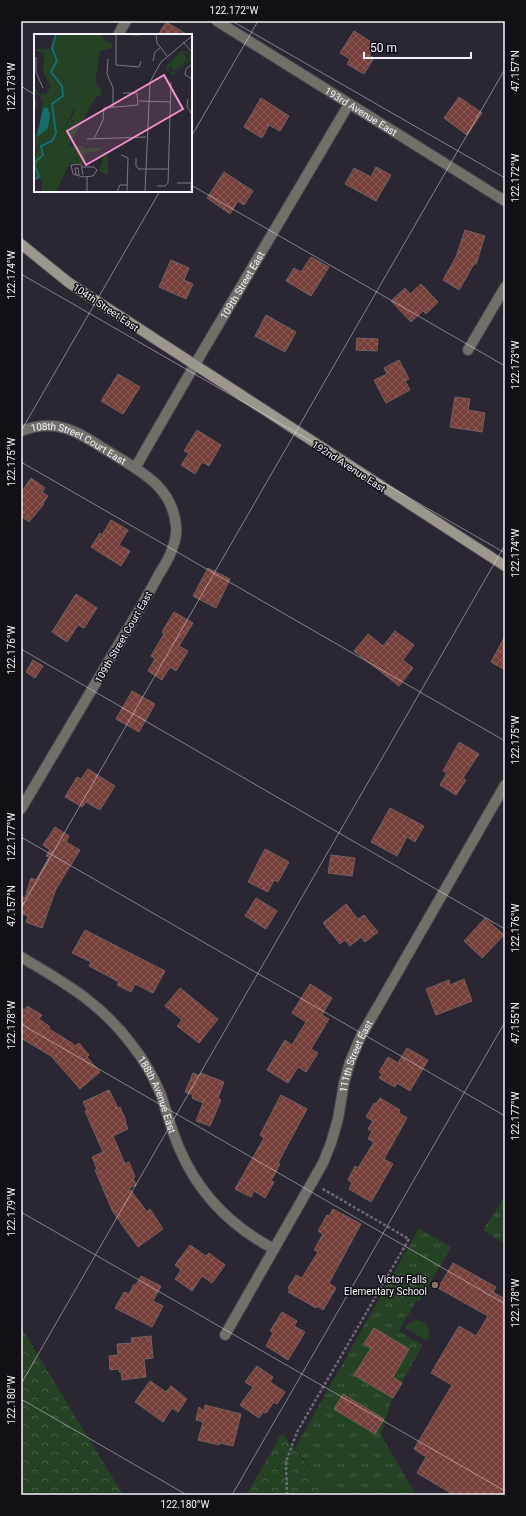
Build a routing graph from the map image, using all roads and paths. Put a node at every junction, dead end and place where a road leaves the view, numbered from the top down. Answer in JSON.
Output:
{"nodes":[{"id":1,"x":126,"y":21,"type":"edge"},
{"id":2,"x":217,"y":21,"type":"edge"},
{"id":3,"x":119,"y":34,"type":"edge"},
{"id":4,"x":350,"y":104,"type":"junction"},
{"id":5,"x":505,"y":201,"type":"edge"},
{"id":6,"x":21,"y":244,"type":"edge"},
{"id":7,"x":505,"y":287,"type":"edge"},
{"id":8,"x":468,"y":350,"type":"dead end"},
{"id":9,"x":194,"y":366,"type":"junction"},
{"id":10,"x":21,"y":432,"type":"edge"},
{"id":11,"x":135,"y":468,"type":"junction"},
{"id":12,"x":505,"y":566,"type":"edge"},
{"id":13,"x":505,"y":785,"type":"edge"},
{"id":14,"x":21,"y":809,"type":"edge"},
{"id":15,"x":21,"y":957,"type":"edge"},
{"id":16,"x":321,"y":1187,"type":"dead end"},
{"id":17,"x":274,"y":1249,"type":"junction"},
{"id":18,"x":225,"y":1335,"type":"dead end"},
{"id":19,"x":287,"y":1495,"type":"edge"}],
"edges":[{"from":1,"to":3,"type":"street"},
{"from":2,"to":4,"type":"street","name":"193rd Avenue East"},
{"from":4,"to":5,"type":"street","name":"193rd Avenue East"},
{"from":4,"to":9,"type":"street","name":"109th Street East"},
{"from":6,"to":9,"type":"street","name":"104th Street East"},
{"from":7,"to":8,"type":"street"},
{"from":9,"to":11,"type":"street","name":"109th Street East"},
{"from":9,"to":12,"type":"street","name":"192nd Avenue East"},
{"from":10,"to":11,"type":"street","name":"108th Street Court East"},
{"from":11,"to":14,"type":"street","name":"109th Street Court East"},
{"from":13,"to":17,"type":"street","name":"111th Street East"},
{"from":15,"to":17,"type":"street","name":"188th Avenue East"},
{"from":16,"to":19,"type":"path"},
{"from":17,"to":18,"type":"street","name":"111th Street East"}]}
